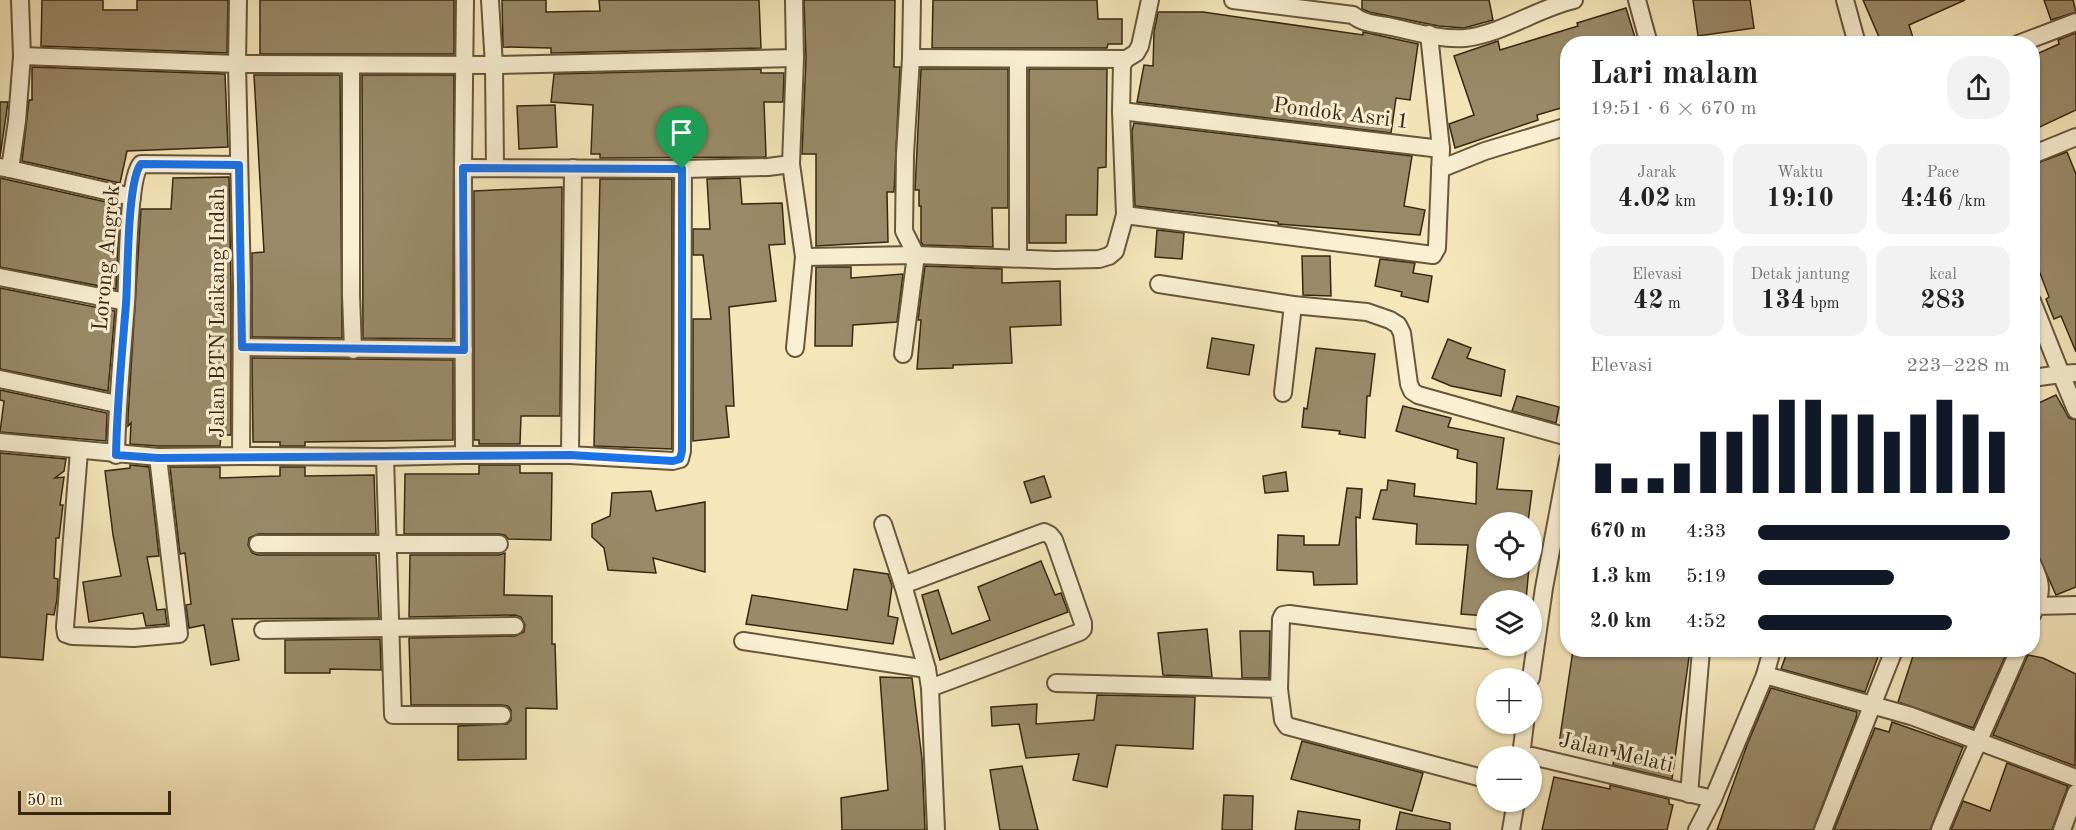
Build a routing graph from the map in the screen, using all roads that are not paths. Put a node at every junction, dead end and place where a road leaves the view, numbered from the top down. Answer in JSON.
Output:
{"nodes":[{"id":1,"x":20,"y":0,"type":"edge"},
{"id":2,"x":238,"y":0,"type":"edge"},
{"id":3,"x":465,"y":0,"type":"edge"},
{"id":4,"x":490,"y":0,"type":"edge"},
{"id":5,"x":794,"y":0,"type":"edge"},
{"id":6,"x":912,"y":0,"type":"edge"},
{"id":7,"x":1150,"y":0,"type":"edge"},
{"id":8,"x":1233,"y":0,"type":"edge"},
{"id":9,"x":1637,"y":0,"type":"edge"},
{"id":10,"x":1845,"y":0,"type":"edge"},
{"id":11,"x":1565,"y":1,"type":"edge"},
{"id":12,"x":1353,"y":7,"type":"edge"},
{"id":13,"x":2076,"y":22,"type":"edge"},
{"id":14,"x":1429,"y":34,"type":"junction"},
{"id":15,"x":1647,"y":36,"type":"edge"},
{"id":16,"x":1855,"y":36,"type":"edge"},
{"id":17,"x":2039,"y":36,"type":"edge"},
{"id":18,"x":22,"y":56,"type":"junction"},
{"id":19,"x":795,"y":58,"type":"junction"},
{"id":20,"x":912,"y":58,"type":"junction"},
{"id":21,"x":1126,"y":59,"type":"junction"},
{"id":22,"x":1018,"y":60,"type":"junction"},
{"id":23,"x":237,"y":64,"type":"junction"},
{"id":24,"x":351,"y":65,"type":"junction"},
{"id":25,"x":464,"y":65,"type":"junction"},
{"id":26,"x":494,"y":65,"type":"junction"},
{"id":27,"x":1120,"y":111,"type":"junction"},
{"id":28,"x":1560,"y":128,"type":"edge"},
{"id":29,"x":2076,"y":139,"type":"edge"},
{"id":30,"x":1441,"y":149,"type":"junction"},
{"id":31,"x":2040,"y":152,"type":"edge"},
{"id":32,"x":791,"y":164,"type":"junction"},
{"id":33,"x":239,"y":165,"type":"junction"},
{"id":34,"x":5,"y":168,"type":"edge"},
{"id":35,"x":463,"y":168,"type":"junction"},
{"id":36,"x":495,"y":168,"type":"junction"},
{"id":37,"x":573,"y":168,"type":"junction"},
{"id":38,"x":682,"y":169,"type":"junction"},
{"id":39,"x":1440,"y":169,"type":"junction"},
{"id":40,"x":132,"y":197,"type":"junction"},
{"id":41,"x":1125,"y":215,"type":"junction"},
{"id":42,"x":916,"y":255,"type":"junction"},
{"id":43,"x":804,"y":257,"type":"junction"},
{"id":44,"x":1018,"y":258,"type":"junction"},
{"id":45,"x":0,"y":277,"type":"edge"},
{"id":46,"x":1159,"y":284,"type":"dead end"},
{"id":47,"x":126,"y":302,"type":"junction"},
{"id":48,"x":1293,"y":304,"type":"junction"},
{"id":49,"x":2040,"y":317,"type":"edge"},
{"id":50,"x":242,"y":347,"type":"junction"},
{"id":51,"x":795,"y":348,"type":"dead end"},
{"id":52,"x":353,"y":350,"type":"junction"},
{"id":53,"x":464,"y":350,"type":"junction"},
{"id":54,"x":903,"y":354,"type":"dead end"},
{"id":55,"x":2068,"y":373,"type":"edge"},
{"id":56,"x":2040,"y":377,"type":"edge"},
{"id":57,"x":0,"y":379,"type":"edge"},
{"id":58,"x":1283,"y":393,"type":"dead end"},
{"id":59,"x":117,"y":404,"type":"junction"},
{"id":60,"x":2076,"y":410,"type":"edge"},
{"id":61,"x":1560,"y":435,"type":"edge"},
{"id":62,"x":0,"y":442,"type":"edge"},
{"id":63,"x":79,"y":451,"type":"junction"},
{"id":64,"x":116,"y":455,"type":"junction"},
{"id":65,"x":464,"y":455,"type":"junction"},
{"id":66,"x":570,"y":455,"type":"junction"},
{"id":67,"x":241,"y":456,"type":"junction"},
{"id":68,"x":385,"y":457,"type":"junction"},
{"id":69,"x":158,"y":458,"type":"junction"},
{"id":70,"x":884,"y":524,"type":"dead end"},
{"id":71,"x":1560,"y":539,"type":"edge"},
{"id":72,"x":258,"y":543,"type":"dead end"},
{"id":73,"x":389,"y":543,"type":"junction"},
{"id":74,"x":499,"y":544,"type":"dead end"},
{"id":75,"x":903,"y":585,"type":"junction"},
{"id":76,"x":1542,"y":599,"type":"edge"},
{"id":77,"x":2076,"y":605,"type":"edge"},
{"id":78,"x":2040,"y":609,"type":"edge"},
{"id":79,"x":515,"y":626,"type":"dead end"},
{"id":80,"x":392,"y":628,"type":"junction"},
{"id":81,"x":263,"y":630,"type":"dead end"},
{"id":82,"x":1476,"y":639,"type":"edge"},
{"id":83,"x":743,"y":641,"type":"dead end"},
{"id":84,"x":1700,"y":657,"type":"edge"},
{"id":85,"x":1770,"y":657,"type":"edge"},
{"id":86,"x":1891,"y":657,"type":"edge"},
{"id":87,"x":2016,"y":657,"type":"edge"},
{"id":88,"x":927,"y":669,"type":"junction"},
{"id":89,"x":1765,"y":675,"type":"junction"},
{"id":90,"x":1056,"y":683,"type":"dead end"},
{"id":91,"x":930,"y":688,"type":"junction"},
{"id":92,"x":1279,"y":689,"type":"junction"},
{"id":93,"x":1872,"y":705,"type":"junction"},
{"id":94,"x":502,"y":715,"type":"dead end"},
{"id":95,"x":1980,"y":742,"type":"junction"},
{"id":96,"x":1542,"y":760,"type":"edge"},
{"id":97,"x":1476,"y":775,"type":"edge"},
{"id":98,"x":2076,"y":778,"type":"edge"},
{"id":99,"x":2076,"y":793,"type":"edge"},
{"id":100,"x":1689,"y":794,"type":"junction"},
{"id":101,"x":1713,"y":799,"type":"junction"},
{"id":102,"x":1514,"y":812,"type":"edge"},
{"id":103,"x":936,"y":830,"type":"edge"},
{"id":104,"x":1511,"y":830,"type":"edge"},
{"id":105,"x":1697,"y":830,"type":"edge"},
{"id":106,"x":1823,"y":830,"type":"edge"},
{"id":107,"x":1940,"y":830,"type":"edge"},
{"id":108,"x":2062,"y":830,"type":"edge"}],
"edges":[{"from":1,"to":18,"type":"street"},
{"from":2,"to":23,"type":"street","name":"Jalan BTN Laikang Indah"},
{"from":3,"to":25,"type":"street"},
{"from":4,"to":26,"type":"street"},
{"from":5,"to":19,"type":"street"},
{"from":6,"to":20,"type":"street"},
{"from":7,"to":21,"type":"street"},
{"from":8,"to":12,"type":"street"},
{"from":9,"to":15,"type":"street"},
{"from":10,"to":16,"type":"street"},
{"from":11,"to":14,"type":"street"},
{"from":12,"to":14,"type":"street"},
{"from":13,"to":17,"type":"street"},
{"from":14,"to":30,"type":"street","name":"Pondok Asri 1"},
{"from":18,"to":23,"type":"street"},
{"from":18,"to":34,"type":"street"},
{"from":19,"to":26,"type":"street"},
{"from":19,"to":32,"type":"street"},
{"from":20,"to":22,"type":"street"},
{"from":20,"to":42,"type":"street"},
{"from":21,"to":22,"type":"street"},
{"from":21,"to":27,"type":"street"},
{"from":22,"to":44,"type":"street"},
{"from":23,"to":24,"type":"street"},
{"from":23,"to":33,"type":"street","name":"Jalan BTN Laikang Indah"},
{"from":24,"to":25,"type":"street"},
{"from":24,"to":52,"type":"street"},
{"from":25,"to":26,"type":"street"},
{"from":25,"to":35,"type":"street"},
{"from":26,"to":36,"type":"street"},
{"from":27,"to":30,"type":"street","name":"Pondok Asri 1"},
{"from":27,"to":41,"type":"street"},
{"from":28,"to":39,"type":"street"},
{"from":29,"to":31,"type":"street"},
{"from":30,"to":39,"type":"street"},
{"from":32,"to":38,"type":"street"},
{"from":32,"to":43,"type":"street"},
{"from":33,"to":40,"type":"street","name":"Lorong Angrek"},
{"from":33,"to":50,"type":"street","name":"Jalan BTN Laikang Indah"},
{"from":34,"to":40,"type":"street"},
{"from":35,"to":36,"type":"street"},
{"from":35,"to":53,"type":"street"},
{"from":36,"to":37,"type":"street"},
{"from":37,"to":38,"type":"street"},
{"from":37,"to":66,"type":"street"},
{"from":38,"to":66,"type":"street"},
{"from":39,"to":41,"type":"street"},
{"from":40,"to":47,"type":"street","name":"Lorong Angrek"},
{"from":41,"to":44,"type":"street"},
{"from":42,"to":43,"type":"street"},
{"from":42,"to":44,"type":"street"},
{"from":42,"to":54,"type":"street"},
{"from":43,"to":51,"type":"street"},
{"from":45,"to":47,"type":"street"},
{"from":46,"to":48,"type":"street"},
{"from":47,"to":59,"type":"street","name":"Lorong Angrek"},
{"from":48,"to":58,"type":"street"},
{"from":48,"to":61,"type":"street"},
{"from":49,"to":55,"type":"street"},
{"from":50,"to":52,"type":"street"},
{"from":50,"to":67,"type":"street","name":"Jalan BTN Laikang Indah"},
{"from":52,"to":53,"type":"street"},
{"from":53,"to":65,"type":"street"},
{"from":55,"to":56,"type":"street"},
{"from":55,"to":60,"type":"street"},
{"from":57,"to":59,"type":"street"},
{"from":59,"to":64,"type":"street","name":"Lorong Angrek"},
{"from":62,"to":63,"type":"street","name":"Jalan BTN Laikang Indah"},
{"from":63,"to":64,"type":"street","name":"Jalan BTN Laikang Indah"},
{"from":63,"to":69,"type":"street"},
{"from":64,"to":69,"type":"street","name":"Jalan BTN Laikang Indah"},
{"from":65,"to":66,"type":"street"},
{"from":65,"to":68,"type":"street"},
{"from":67,"to":68,"type":"street"},
{"from":67,"to":69,"type":"street","name":"Jalan BTN Laikang Indah"},
{"from":68,"to":73,"type":"street"},
{"from":70,"to":75,"type":"street"},
{"from":71,"to":76,"type":"street"},
{"from":72,"to":73,"type":"street"},
{"from":73,"to":74,"type":"street"},
{"from":73,"to":80,"type":"street"},
{"from":75,"to":88,"type":"street"},
{"from":75,"to":91,"type":"street"},
{"from":77,"to":78,"type":"street"},
{"from":79,"to":80,"type":"street"},
{"from":80,"to":81,"type":"street"},
{"from":80,"to":94,"type":"street"},
{"from":82,"to":92,"type":"street"},
{"from":83,"to":88,"type":"street"},
{"from":84,"to":100,"type":"street"},
{"from":85,"to":89,"type":"street"},
{"from":86,"to":93,"type":"street"},
{"from":87,"to":95,"type":"street"},
{"from":88,"to":91,"type":"street"},
{"from":89,"to":93,"type":"street"},
{"from":89,"to":101,"type":"street"},
{"from":90,"to":92,"type":"street"},
{"from":91,"to":103,"type":"street"},
{"from":92,"to":97,"type":"street"},
{"from":93,"to":95,"type":"street"},
{"from":93,"to":106,"type":"street"},
{"from":95,"to":98,"type":"street"},
{"from":95,"to":107,"type":"street"},
{"from":96,"to":100,"type":"street","name":"Jalan Melati"},
{"from":99,"to":108,"type":"street"},
{"from":100,"to":101,"type":"street","name":"Jalan Melati"},
{"from":101,"to":105,"type":"street"},
{"from":102,"to":104,"type":"street"}]}
